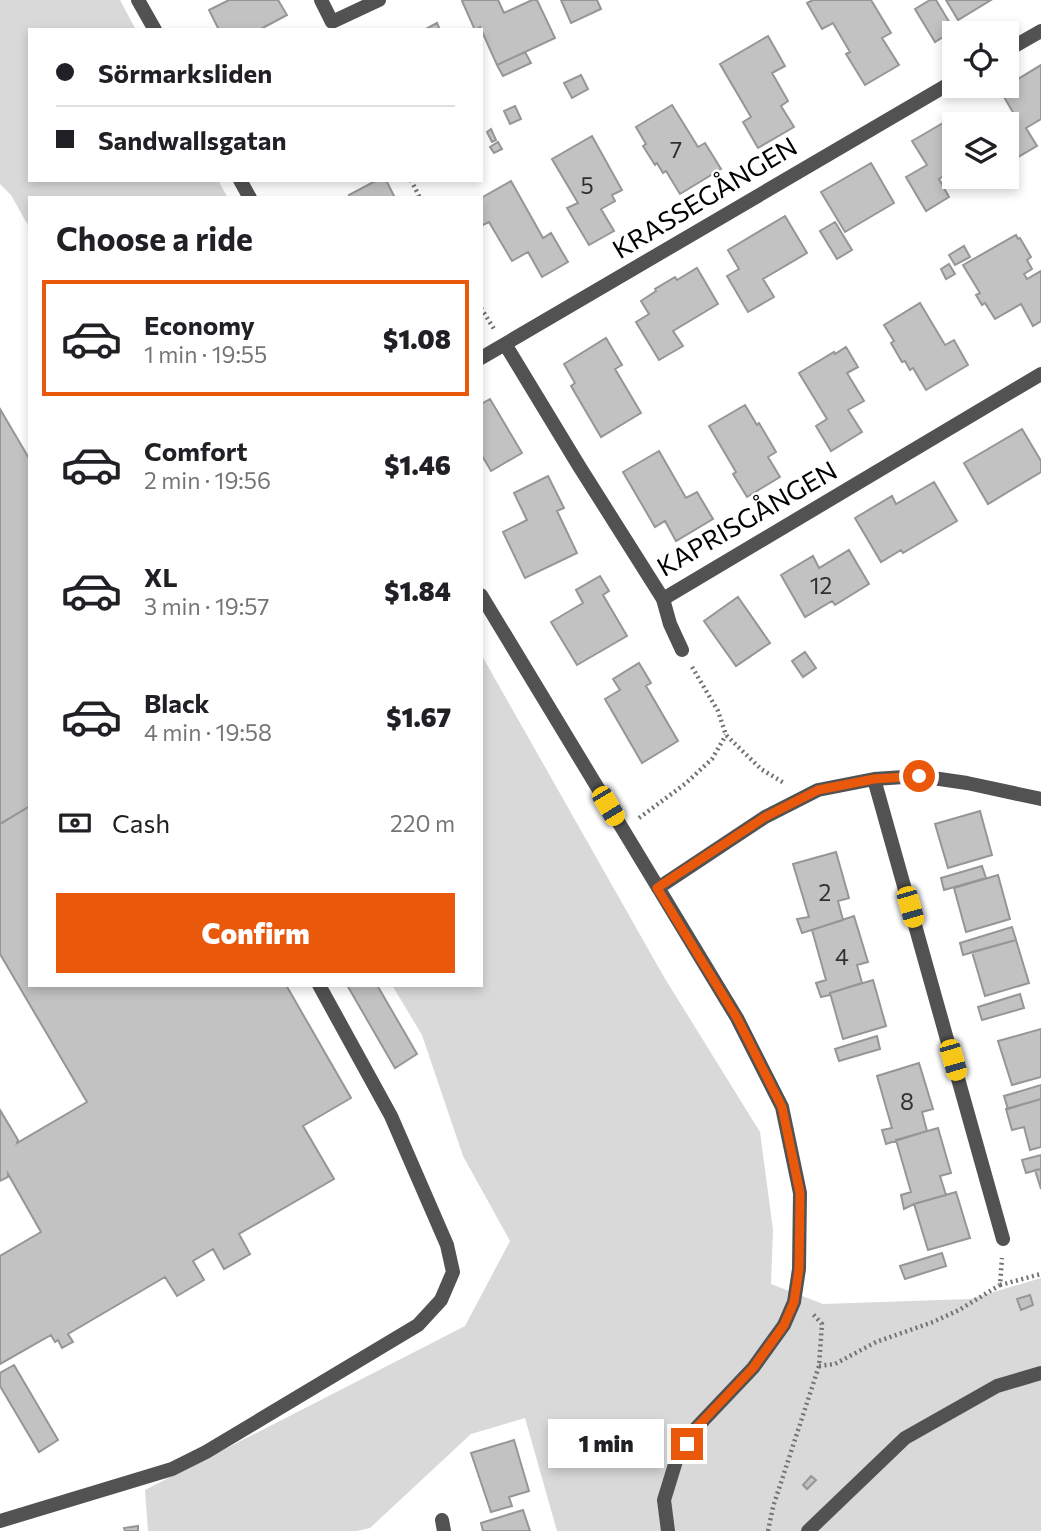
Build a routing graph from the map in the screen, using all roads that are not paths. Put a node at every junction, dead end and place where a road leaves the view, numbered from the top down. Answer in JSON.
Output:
{"nodes":[{"id":1,"x":138,"y":0,"type":"edge"},
{"id":2,"x":321,"y":0,"type":"edge"},
{"id":3,"x":379,"y":0,"type":"edge"},
{"id":4,"x":154,"y":28,"type":"edge"},
{"id":5,"x":1041,"y":31,"type":"edge"},
{"id":6,"x":1019,"y":44,"type":"edge"},
{"id":7,"x":942,"y":88,"type":"edge"},
{"id":8,"x":505,"y":344,"type":"junction"},
{"id":9,"x":483,"y":357,"type":"edge"},
{"id":10,"x":1041,"y":374,"type":"edge"},
{"id":11,"x":483,"y":599,"type":"edge"},
{"id":12,"x":663,"y":599,"type":"junction"},
{"id":13,"x":682,"y":650,"type":"road end"},
{"id":14,"x":874,"y":779,"type":"junction"},
{"id":15,"x":1041,"y":799,"type":"edge"},
{"id":16,"x":657,"y":888,"type":"junction"},
{"id":17,"x":320,"y":987,"type":"edge"},
{"id":18,"x":1003,"y":1239,"type":"road end"},
{"id":19,"x":1041,"y":1373,"type":"edge"},
{"id":20,"x":0,"y":1521,"type":"edge"},
{"id":21,"x":668,"y":1531,"type":"edge"},
{"id":22,"x":808,"y":1531,"type":"edge"}],
"edges":[{"from":1,"to":4,"type":"street"},
{"from":2,"to":3,"type":"street"},
{"from":5,"to":6,"type":"street"},
{"from":7,"to":8,"type":"street","name":"KRASSEGÅNGEN"},
{"from":8,"to":9,"type":"street","name":"KRASSEGÅNGEN"},
{"from":8,"to":12,"type":"street","name":"KAPRISGÅNGEN"},
{"from":10,"to":12,"type":"street","name":"KAPRISGÅNGEN"},
{"from":11,"to":16,"type":"street"},
{"from":12,"to":13,"type":"street"},
{"from":14,"to":15,"type":"street"},
{"from":14,"to":16,"type":"street"},
{"from":14,"to":18,"type":"street"},
{"from":16,"to":21,"type":"street"},
{"from":17,"to":20,"type":"street"},
{"from":19,"to":22,"type":"street"}]}
